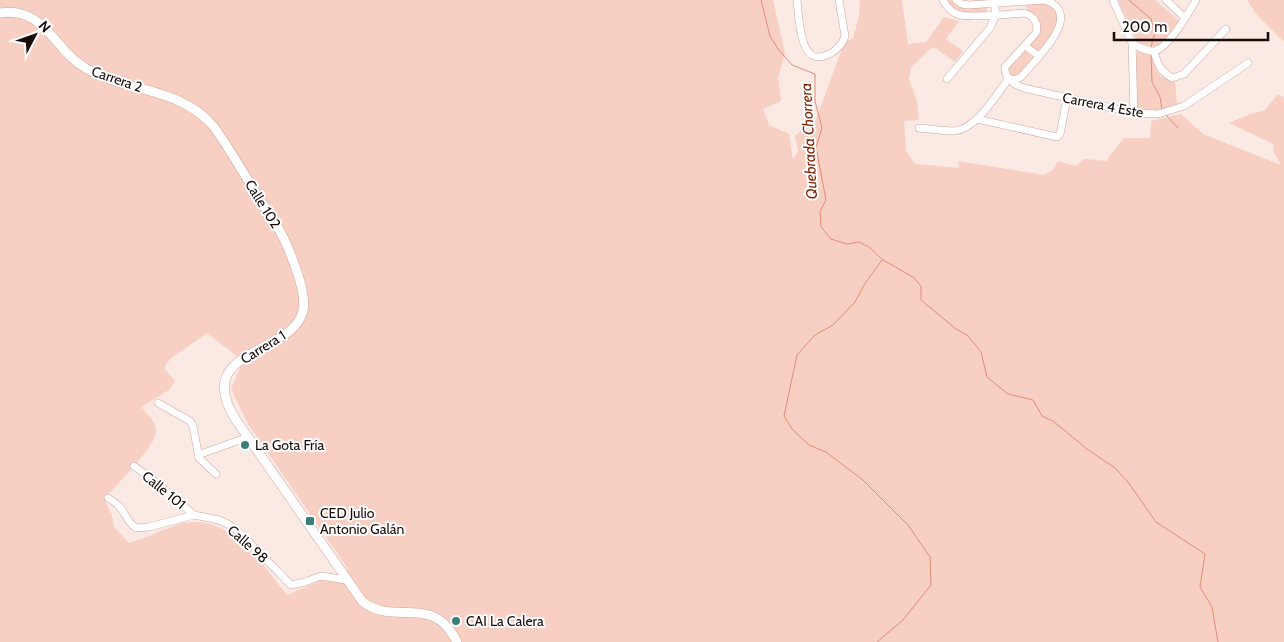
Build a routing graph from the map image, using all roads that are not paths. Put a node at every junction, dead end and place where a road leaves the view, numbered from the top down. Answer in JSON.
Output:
{"nodes":[{"id":1,"x":797,"y":0,"type":"edge"},
{"id":2,"x":839,"y":0,"type":"edge"},
{"id":3,"x":943,"y":0,"type":"edge"},
{"id":4,"x":956,"y":0,"type":"edge"},
{"id":5,"x":1113,"y":0,"type":"edge"},
{"id":6,"x":1166,"y":0,"type":"edge"},
{"id":7,"x":1196,"y":0,"type":"edge"},
{"id":8,"x":1024,"y":1,"type":"junction"},
{"id":9,"x":994,"y":3,"type":"junction"},
{"id":10,"x":0,"y":13,"type":"edge"},
{"id":11,"x":996,"y":14,"type":"junction"},
{"id":12,"x":1024,"y":14,"type":"junction"},
{"id":13,"x":1185,"y":18,"type":"junction"},
{"id":14,"x":1226,"y":29,"type":"dead end"},
{"id":15,"x":1132,"y":43,"type":"junction"},
{"id":16,"x":1025,"y":46,"type":"junction"},
{"id":17,"x":1154,"y":51,"type":"junction"},
{"id":18,"x":1039,"y":56,"type":"junction"},
{"id":19,"x":1248,"y":64,"type":"dead end"},
{"id":20,"x":1009,"y":78,"type":"junction"},
{"id":21,"x":947,"y":79,"type":"dead end"},
{"id":22,"x":1067,"y":99,"type":"junction"},
{"id":23,"x":192,"y":107,"type":"joint"},
{"id":24,"x":1134,"y":113,"type":"junction"},
{"id":25,"x":977,"y":120,"type":"junction"},
{"id":26,"x":919,"y":128,"type":"dead end"},
{"id":27,"x":301,"y":316,"type":"joint"},
{"id":28,"x":158,"y":403,"type":"dead end"},
{"id":29,"x":248,"y":437,"type":"junction"},
{"id":30,"x":198,"y":455,"type":"junction"},
{"id":31,"x":134,"y":466,"type":"dead end"},
{"id":32,"x":216,"y":474,"type":"dead end"},
{"id":33,"x":108,"y":498,"type":"dead end"},
{"id":34,"x":194,"y":515,"type":"junction"},
{"id":35,"x":347,"y":580,"type":"junction"},
{"id":36,"x":457,"y":642,"type":"edge"}],
"edges":[{"from":1,"to":2,"type":"street"},
{"from":3,"to":11,"type":"street"},
{"from":4,"to":9,"type":"street"},
{"from":5,"to":15,"type":"street"},
{"from":6,"to":13,"type":"street"},
{"from":7,"to":13,"type":"street"},
{"from":8,"to":9,"type":"street"},
{"from":8,"to":12,"type":"street"},
{"from":8,"to":18,"type":"street"},
{"from":9,"to":11,"type":"street"},
{"from":10,"to":23,"type":"main road","name":"Carrera 2"},
{"from":11,"to":12,"type":"street"},
{"from":11,"to":21,"type":"street"},
{"from":12,"to":16,"type":"street"},
{"from":13,"to":17,"type":"street"},
{"from":14,"to":17,"type":"street"},
{"from":15,"to":17,"type":"street"},
{"from":15,"to":24,"type":"street"},
{"from":16,"to":18,"type":"street"},
{"from":16,"to":20,"type":"street"},
{"from":18,"to":20,"type":"street"},
{"from":19,"to":24,"type":"street","name":"Carrera 4 Este"},
{"from":20,"to":22,"type":"street","name":"Carrera 4 Este"},
{"from":20,"to":25,"type":"street"},
{"from":22,"to":24,"type":"street","name":"Carrera 4 Este"},
{"from":22,"to":25,"type":"street"},
{"from":23,"to":27,"type":"main road","name":"Calle 102"},
{"from":25,"to":26,"type":"street"},
{"from":27,"to":29,"type":"main road","name":"Carrera 1"},
{"from":28,"to":30,"type":"street"},
{"from":29,"to":30,"type":"street"},
{"from":29,"to":35,"type":"main road"},
{"from":30,"to":32,"type":"street"},
{"from":31,"to":34,"type":"street","name":"Calle 101"},
{"from":33,"to":34,"type":"street","name":"Calle 98"},
{"from":34,"to":35,"type":"street","name":"Calle 98"},
{"from":35,"to":36,"type":"main road"}]}
